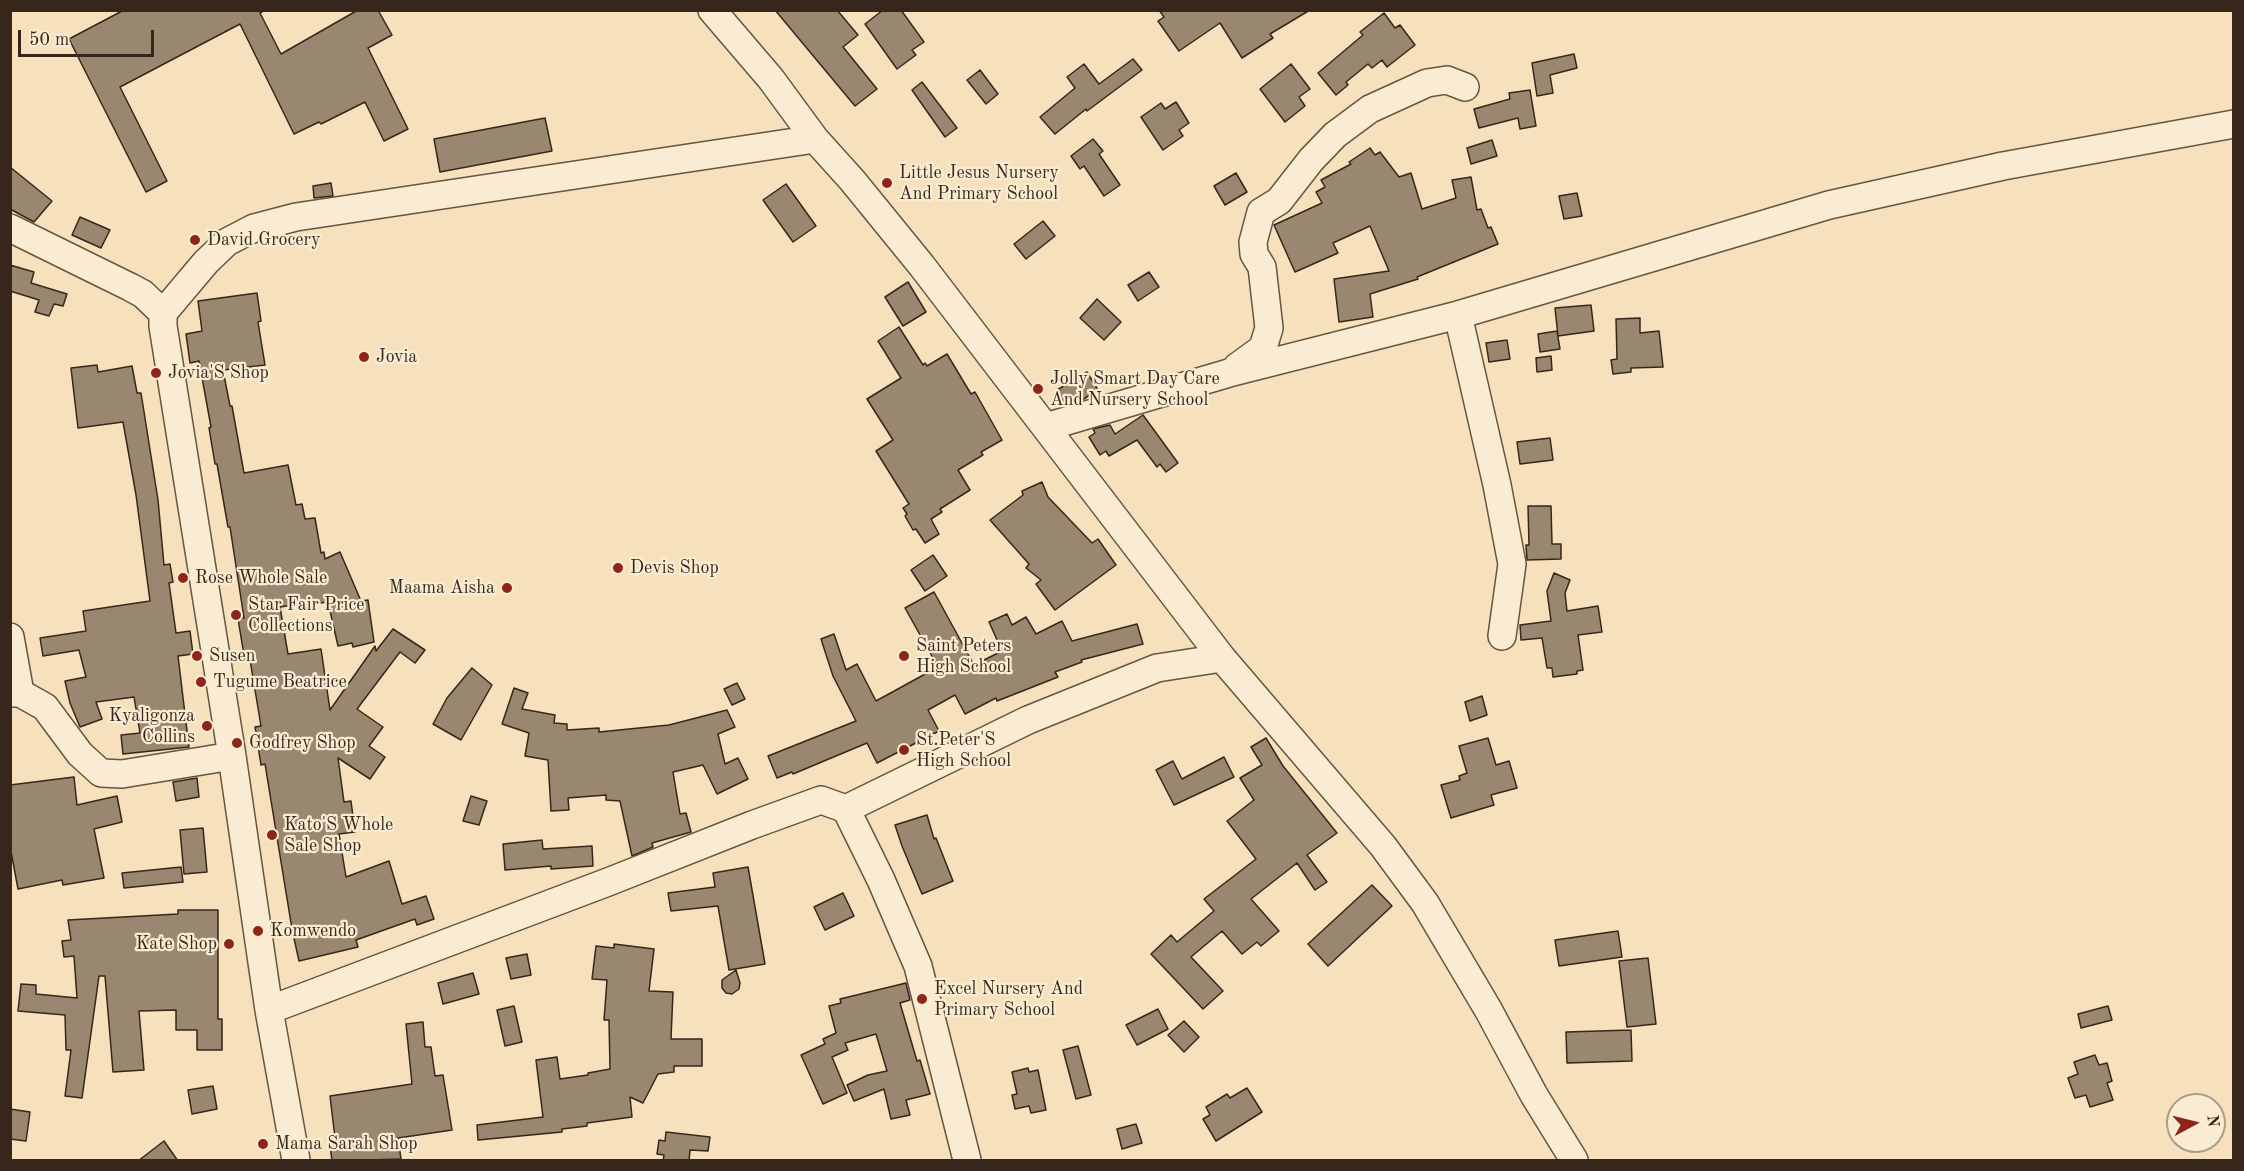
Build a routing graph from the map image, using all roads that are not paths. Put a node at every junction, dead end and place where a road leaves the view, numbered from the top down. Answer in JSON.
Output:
{"nodes":[{"id":1,"x":712,"y":10,"type":"edge"},
{"id":2,"x":1465,"y":87,"type":"dead end"},
{"id":3,"x":2234,"y":124,"type":"edge"},
{"id":4,"x":815,"y":139,"type":"junction"},
{"id":5,"x":10,"y":228,"type":"edge"},
{"id":6,"x":163,"y":312,"type":"junction"},
{"id":7,"x":1458,"y":315,"type":"junction"},
{"id":8,"x":1229,"y":373,"type":"junction"},
{"id":9,"x":1046,"y":427,"type":"junction"},
{"id":10,"x":1502,"y":636,"type":"dead end"},
{"id":11,"x":10,"y":637,"type":"edge"},
{"id":12,"x":1222,"y":658,"type":"junction"},
{"id":13,"x":15,"y":693,"type":"edge"},
{"id":14,"x":232,"y":756,"type":"junction"},
{"id":15,"x":846,"y":809,"type":"junction"},
{"id":16,"x":269,"y":1010,"type":"junction"},
{"id":17,"x":296,"y":1161,"type":"edge"},
{"id":18,"x":966,"y":1161,"type":"edge"},
{"id":19,"x":1574,"y":1161,"type":"edge"}],
"edges":[{"from":1,"to":4,"type":"street"},
{"from":2,"to":8,"type":"street"},
{"from":3,"to":7,"type":"street"},
{"from":4,"to":6,"type":"street"},
{"from":4,"to":9,"type":"street"},
{"from":5,"to":6,"type":"street"},
{"from":6,"to":14,"type":"street"},
{"from":7,"to":8,"type":"street"},
{"from":7,"to":10,"type":"street"},
{"from":8,"to":9,"type":"street"},
{"from":9,"to":12,"type":"street"},
{"from":11,"to":13,"type":"street"},
{"from":12,"to":15,"type":"street"},
{"from":12,"to":19,"type":"street"},
{"from":13,"to":14,"type":"street"},
{"from":14,"to":16,"type":"street"},
{"from":15,"to":16,"type":"street"},
{"from":15,"to":18,"type":"street"},
{"from":16,"to":17,"type":"street"}]}
